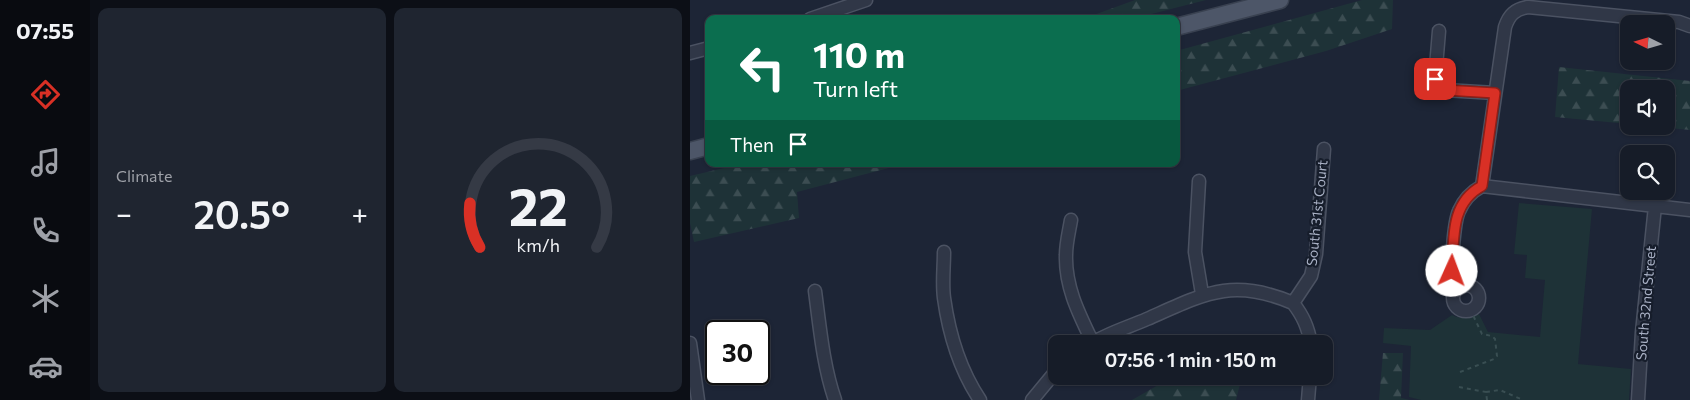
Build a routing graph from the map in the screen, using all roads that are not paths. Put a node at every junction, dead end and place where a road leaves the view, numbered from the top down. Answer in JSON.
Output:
{"nodes":[{"id":1,"x":866,"y":0,"type":"edge"},
{"id":2,"x":1280,"y":0,"type":"edge"},
{"id":3,"x":822,"y":15,"type":"edge"},
{"id":4,"x":1180,"y":26,"type":"edge"},
{"id":5,"x":1690,"y":26,"type":"edge"},
{"id":6,"x":1439,"y":31,"type":"dead end"},
{"id":7,"x":705,"y":49,"type":"edge"},
{"id":8,"x":690,"y":53,"type":"edge"},
{"id":9,"x":1495,"y":93,"type":"junction"},
{"id":10,"x":705,"y":147,"type":"edge"},
{"id":11,"x":1324,"y":149,"type":"dead end"},
{"id":12,"x":690,"y":151,"type":"edge"},
{"id":13,"x":1199,"y":181,"type":"dead end"},
{"id":14,"x":1482,"y":186,"type":"junction"},
{"id":15,"x":1655,"y":206,"type":"junction"},
{"id":16,"x":1690,"y":210,"type":"edge"},
{"id":17,"x":1070,"y":220,"type":"dead end"},
{"id":18,"x":944,"y":252,"type":"dead end"},
{"id":19,"x":1459,"y":287,"type":"junction"},
{"id":20,"x":815,"y":291,"type":"dead end"},
{"id":21,"x":1202,"y":294,"type":"junction"},
{"id":22,"x":1293,"y":303,"type":"junction"},
{"id":23,"x":1088,"y":335,"type":"edge"},
{"id":24,"x":1110,"y":335,"type":"edge"},
{"id":25,"x":1309,"y":335,"type":"edge"},
{"id":26,"x":690,"y":342,"type":"edge"},
{"id":27,"x":1048,"y":381,"type":"edge"},
{"id":28,"x":1309,"y":385,"type":"edge"},
{"id":29,"x":698,"y":400,"type":"edge"},
{"id":30,"x":835,"y":400,"type":"edge"},
{"id":31,"x":980,"y":400,"type":"edge"},
{"id":32,"x":1032,"y":400,"type":"edge"},
{"id":33,"x":1308,"y":400,"type":"edge"},
{"id":34,"x":1638,"y":400,"type":"edge"}],
"edges":[{"from":1,"to":3,"type":"street"},
{"from":2,"to":4,"type":"main road"},
{"from":5,"to":9,"type":"street"},
{"from":6,"to":9,"type":"street"},
{"from":7,"to":8,"type":"street"},
{"from":9,"to":14,"type":"street"},
{"from":10,"to":12,"type":"main road"},
{"from":11,"to":22,"type":"street","name":"South 31st Court"},
{"from":13,"to":21,"type":"street"},
{"from":14,"to":15,"type":"street"},
{"from":14,"to":19,"type":"street"},
{"from":15,"to":16,"type":"street"},
{"from":15,"to":34,"type":"street","name":"South 32nd Street"},
{"from":17,"to":23,"type":"street"},
{"from":18,"to":31,"type":"street"},
{"from":19,"to":19,"type":"street"},
{"from":20,"to":30,"type":"street"},
{"from":21,"to":22,"type":"street"},
{"from":21,"to":24,"type":"street"},
{"from":22,"to":25,"type":"street"},
{"from":26,"to":29,"type":"street"},
{"from":27,"to":32,"type":"street"},
{"from":28,"to":33,"type":"street"}]}
